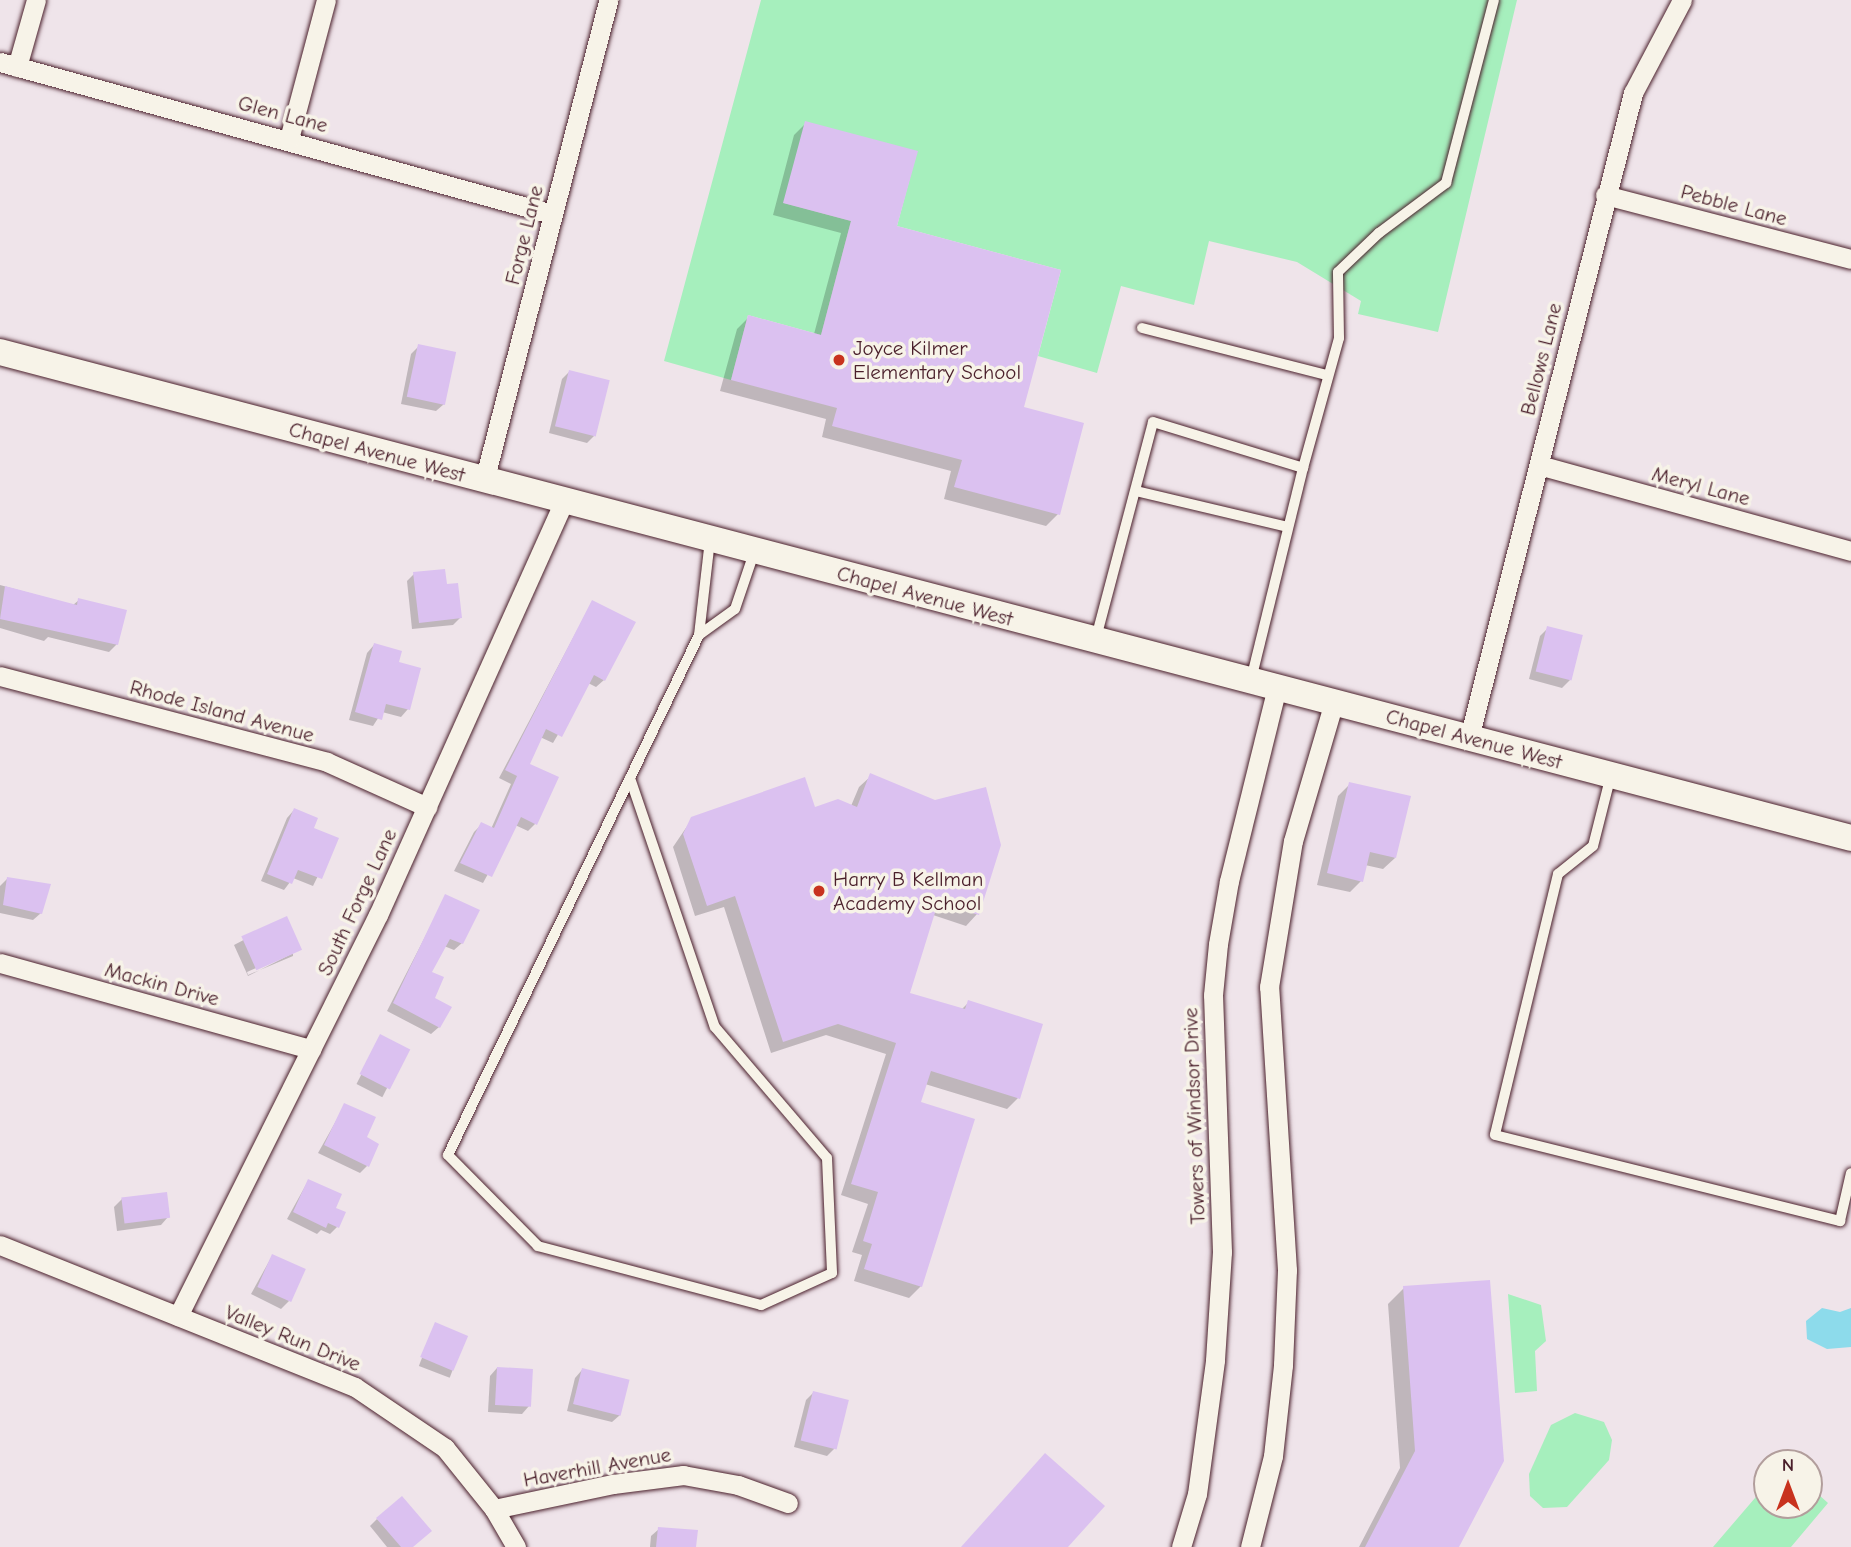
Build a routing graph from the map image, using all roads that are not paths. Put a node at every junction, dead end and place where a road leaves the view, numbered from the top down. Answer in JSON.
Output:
{"nodes":[{"id":1,"x":36,"y":0,"type":"edge"},
{"id":2,"x":326,"y":0,"type":"edge"},
{"id":3,"x":608,"y":0,"type":"edge"},
{"id":4,"x":1493,"y":0,"type":"edge"},
{"id":5,"x":1682,"y":0,"type":"edge"},
{"id":6,"x":9,"y":64,"type":"edge"},
{"id":7,"x":289,"y":139,"type":"junction"},
{"id":8,"x":1605,"y":195,"type":"junction"},
{"id":9,"x":552,"y":214,"type":"junction"},
{"id":10,"x":1851,"y":259,"type":"edge"},
{"id":11,"x":1142,"y":328,"type":"dead end"},
{"id":12,"x":0,"y":352,"type":"edge"},
{"id":13,"x":1327,"y":375,"type":"junction"},
{"id":14,"x":1539,"y":465,"type":"junction"},
{"id":15,"x":1303,"y":468,"type":"junction"},
{"id":16,"x":484,"y":481,"type":"junction"},
{"id":17,"x":1136,"y":491,"type":"junction"},
{"id":18,"x":564,"y":502,"type":"junction"},
{"id":19,"x":1288,"y":527,"type":"junction"},
{"id":20,"x":710,"y":540,"type":"junction"},
{"id":21,"x":754,"y":551,"type":"junction"},
{"id":22,"x":1851,"y":551,"type":"edge"},
{"id":23,"x":699,"y":635,"type":"junction"},
{"id":24,"x":1096,"y":640,"type":"junction"},
{"id":25,"x":0,"y":676,"type":"edge"},
{"id":26,"x":1264,"y":684,"type":"junction"},
{"id":27,"x":1334,"y":702,"type":"junction"},
{"id":28,"x":1469,"y":738,"type":"junction"},
{"id":29,"x":1611,"y":775,"type":"junction"},
{"id":30,"x":630,"y":778,"type":"junction"},
{"id":31,"x":427,"y":807,"type":"junction"},
{"id":32,"x":1851,"y":838,"type":"edge"},
{"id":33,"x":0,"y":963,"type":"edge"},
{"id":34,"x":311,"y":1049,"type":"junction"},
{"id":35,"x":1851,"y":1173,"type":"edge"},
{"id":36,"x":1840,"y":1221,"type":"junction"},
{"id":37,"x":1851,"y":1224,"type":"edge"},
{"id":38,"x":0,"y":1245,"type":"edge"},
{"id":39,"x":178,"y":1315,"type":"junction"},
{"id":40,"x":788,"y":1503,"type":"dead end"},
{"id":41,"x":494,"y":1509,"type":"junction"},
{"id":42,"x":1185,"y":1546,"type":"edge"},
{"id":43,"x":516,"y":1547,"type":"edge"},
{"id":44,"x":1250,"y":1547,"type":"edge"}],
"edges":[{"from":1,"to":6,"type":"street"},
{"from":2,"to":7,"type":"street"},
{"from":3,"to":9,"type":"street","name":"Forge Lane"},
{"from":4,"to":13,"type":"lane"},
{"from":5,"to":8,"type":"street","name":"Bellows Lane"},
{"from":6,"to":7,"type":"street","name":"Glen Lane"},
{"from":7,"to":9,"type":"street","name":"Glen Lane"},
{"from":8,"to":10,"type":"street","name":"Pebble Lane"},
{"from":8,"to":14,"type":"street","name":"Bellows Lane"},
{"from":9,"to":16,"type":"street","name":"Forge Lane"},
{"from":11,"to":13,"type":"lane"},
{"from":12,"to":16,"type":"main road","name":"Chapel Avenue West"},
{"from":13,"to":15,"type":"lane"},
{"from":14,"to":22,"type":"street","name":"Meryl Lane"},
{"from":14,"to":28,"type":"street","name":"Bellows Lane"},
{"from":15,"to":17,"type":"lane"},
{"from":15,"to":19,"type":"lane"},
{"from":16,"to":18,"type":"main road","name":"Chapel Avenue West"},
{"from":17,"to":19,"type":"lane"},
{"from":17,"to":24,"type":"lane"},
{"from":18,"to":20,"type":"main road","name":"Chapel Avenue West"},
{"from":18,"to":31,"type":"street","name":"South Forge Lane"},
{"from":19,"to":26,"type":"lane"},
{"from":20,"to":21,"type":"main road","name":"Chapel Avenue West"},
{"from":20,"to":23,"type":"lane"},
{"from":21,"to":23,"type":"lane"},
{"from":21,"to":24,"type":"main road","name":"Chapel Avenue West"},
{"from":23,"to":30,"type":"lane"},
{"from":24,"to":26,"type":"main road","name":"Chapel Avenue West"},
{"from":25,"to":31,"type":"street","name":"Rhode Island Avenue"},
{"from":26,"to":27,"type":"main road","name":"Chapel Avenue West"},
{"from":26,"to":42,"type":"street","name":"Towers of Windsor Drive"},
{"from":27,"to":28,"type":"main road","name":"Chapel Avenue West"},
{"from":27,"to":44,"type":"street"},
{"from":28,"to":29,"type":"main road","name":"Chapel Avenue West"},
{"from":29,"to":32,"type":"main road","name":"Chapel Avenue West"},
{"from":29,"to":36,"type":"lane"},
{"from":30,"to":30,"type":"lane"},
{"from":31,"to":34,"type":"street","name":"South Forge Lane"},
{"from":33,"to":34,"type":"street","name":"Mackin Drive"},
{"from":34,"to":39,"type":"street","name":"South Forge Lane"},
{"from":35,"to":36,"type":"lane"},
{"from":36,"to":37,"type":"lane"},
{"from":38,"to":39,"type":"street","name":"Valley Run Drive"},
{"from":39,"to":41,"type":"street","name":"Valley Run Drive"},
{"from":40,"to":41,"type":"street","name":"Haverhill Avenue"},
{"from":41,"to":43,"type":"street","name":"Valley Run Drive"}]}
